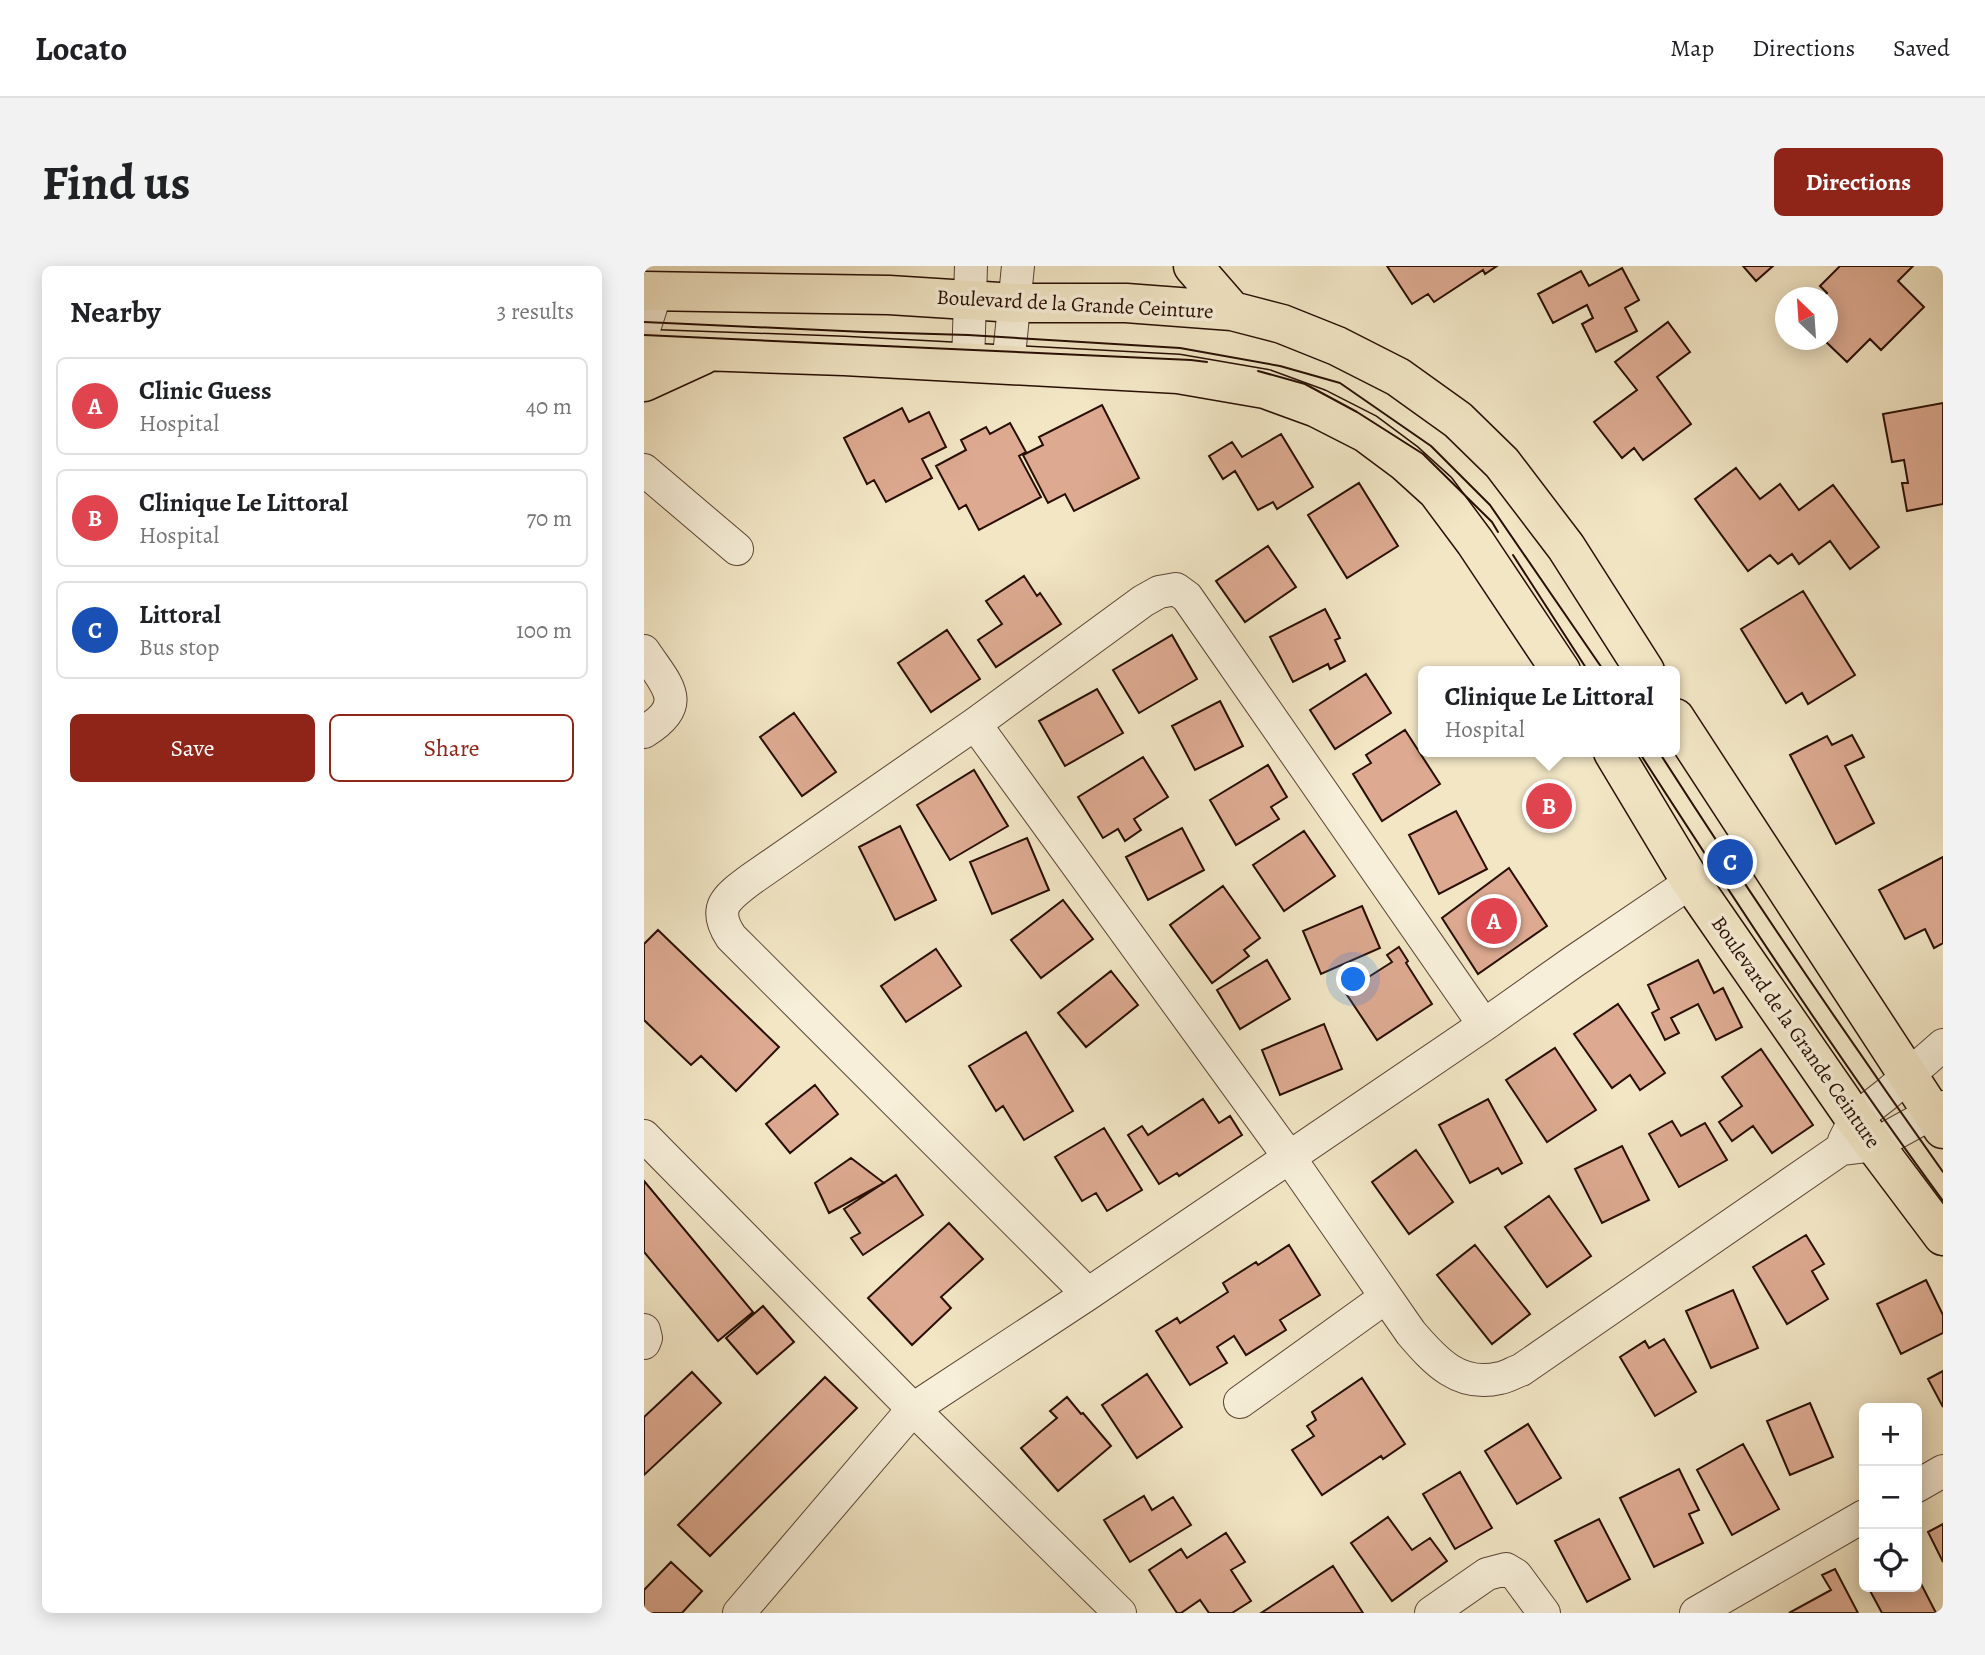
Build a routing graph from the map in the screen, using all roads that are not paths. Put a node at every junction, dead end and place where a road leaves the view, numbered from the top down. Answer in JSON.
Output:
{"nodes":[{"id":1,"x":919,"y":266,"type":"edge"},
{"id":2,"x":1193,"y":266,"type":"edge"},
{"id":3,"x":971,"y":283,"type":"edge"},
{"id":4,"x":1017,"y":284,"type":"edge"},
{"id":5,"x":650,"y":292,"type":"edge"},
{"id":6,"x":888,"y":295,"type":"junction"},
{"id":7,"x":1232,"y":311,"type":"junction"},
{"id":8,"x":644,"y":329,"type":"edge"},
{"id":9,"x":644,"y":349,"type":"edge"},
{"id":10,"x":713,"y":351,"type":"junction"},
{"id":11,"x":968,"y":364,"type":"junction"},
{"id":12,"x":1008,"y":366,"type":"junction"},
{"id":13,"x":644,"y":382,"type":"edge"},
{"id":14,"x":644,"y":470,"type":"edge"},
{"id":15,"x":737,"y":549,"type":"dead end"},
{"id":16,"x":644,"y":651,"type":"edge"},
{"id":17,"x":1558,"y":666,"type":"edge"},
{"id":18,"x":1642,"y":666,"type":"edge"},
{"id":19,"x":975,"y":724,"type":"junction"},
{"id":20,"x":1680,"y":726,"type":"edge"},
{"id":21,"x":644,"y":732,"type":"edge"},
{"id":22,"x":1616,"y":757,"type":"edge"},
{"id":23,"x":1691,"y":882,"type":"junction"},
{"id":24,"x":1484,"y":1025,"type":"junction"},
{"id":25,"x":1943,"y":1045,"type":"edge"},
{"id":26,"x":1908,"y":1076,"type":"junction"},
{"id":27,"x":1940,"y":1117,"type":"edge"},
{"id":28,"x":644,"y":1136,"type":"edge"},
{"id":29,"x":1856,"y":1137,"type":"junction"},
{"id":30,"x":1289,"y":1157,"type":"junction"},
{"id":31,"x":1943,"y":1236,"type":"edge"},
{"id":32,"x":1088,"y":1294,"type":"junction"},
{"id":33,"x":1386,"y":1297,"type":"junction"},
{"id":34,"x":644,"y":1329,"type":"edge"},
{"id":35,"x":644,"y":1343,"type":"edge"},
{"id":36,"x":1240,"y":1402,"type":"dead end"},
{"id":37,"x":913,"y":1409,"type":"junction"},
{"id":38,"x":1943,"y":1471,"type":"edge"},
{"id":39,"x":1922,"y":1483,"type":"edge"},
{"id":40,"x":1859,"y":1519,"type":"edge"},
{"id":41,"x":739,"y":1613,"type":"edge"},
{"id":42,"x":1120,"y":1613,"type":"edge"},
{"id":43,"x":1431,"y":1613,"type":"edge"},
{"id":44,"x":1544,"y":1613,"type":"edge"},
{"id":45,"x":1696,"y":1613,"type":"edge"}],
"edges":[{"from":1,"to":6,"type":"main road"},
{"from":2,"to":7,"type":"main road"},
{"from":3,"to":4,"type":"main road","name":"Boulevard de la Grande Ceinture"},
{"from":3,"to":6,"type":"main road","name":"Boulevard de la Grande Ceinture"},
{"from":3,"to":11,"type":"street"},
{"from":4,"to":7,"type":"main road","name":"Boulevard de la Grande Ceinture"},
{"from":4,"to":12,"type":"street"},
{"from":5,"to":6,"type":"main road","name":"Boulevard de la Grande Ceinture"},
{"from":5,"to":8,"type":"street"},
{"from":7,"to":18,"type":"main road","name":"Boulevard de la Grande Ceinture"},
{"from":9,"to":10,"type":"main road"},
{"from":10,"to":11,"type":"main road"},
{"from":10,"to":13,"type":"main road"},
{"from":11,"to":12,"type":"main road"},
{"from":12,"to":17,"type":"main road"},
{"from":14,"to":15,"type":"street"},
{"from":16,"to":21,"type":"street"},
{"from":19,"to":24,"type":"street"},
{"from":19,"to":30,"type":"street"},
{"from":19,"to":32,"type":"street"},
{"from":20,"to":26,"type":"main road"},
{"from":22,"to":23,"type":"main road","name":"Boulevard de la Grande Ceinture"},
{"from":23,"to":24,"type":"street"},
{"from":23,"to":29,"type":"main road","name":"Boulevard de la Grande Ceinture"},
{"from":24,"to":30,"type":"street"},
{"from":25,"to":26,"type":"street"},
{"from":26,"to":27,"type":"main road"},
{"from":26,"to":29,"type":"street"},
{"from":27,"to":29,"type":"street"},
{"from":28,"to":37,"type":"street"},
{"from":29,"to":31,"type":"main road","name":"Boulevard de la Grande Ceinture"},
{"from":29,"to":33,"type":"street"},
{"from":30,"to":32,"type":"street"},
{"from":30,"to":33,"type":"street"},
{"from":32,"to":37,"type":"street"},
{"from":33,"to":36,"type":"street"},
{"from":34,"to":35,"type":"street"},
{"from":37,"to":41,"type":"street"},
{"from":37,"to":42,"type":"street"},
{"from":38,"to":39,"type":"street"},
{"from":40,"to":45,"type":"street"},
{"from":43,"to":44,"type":"street"}]}
